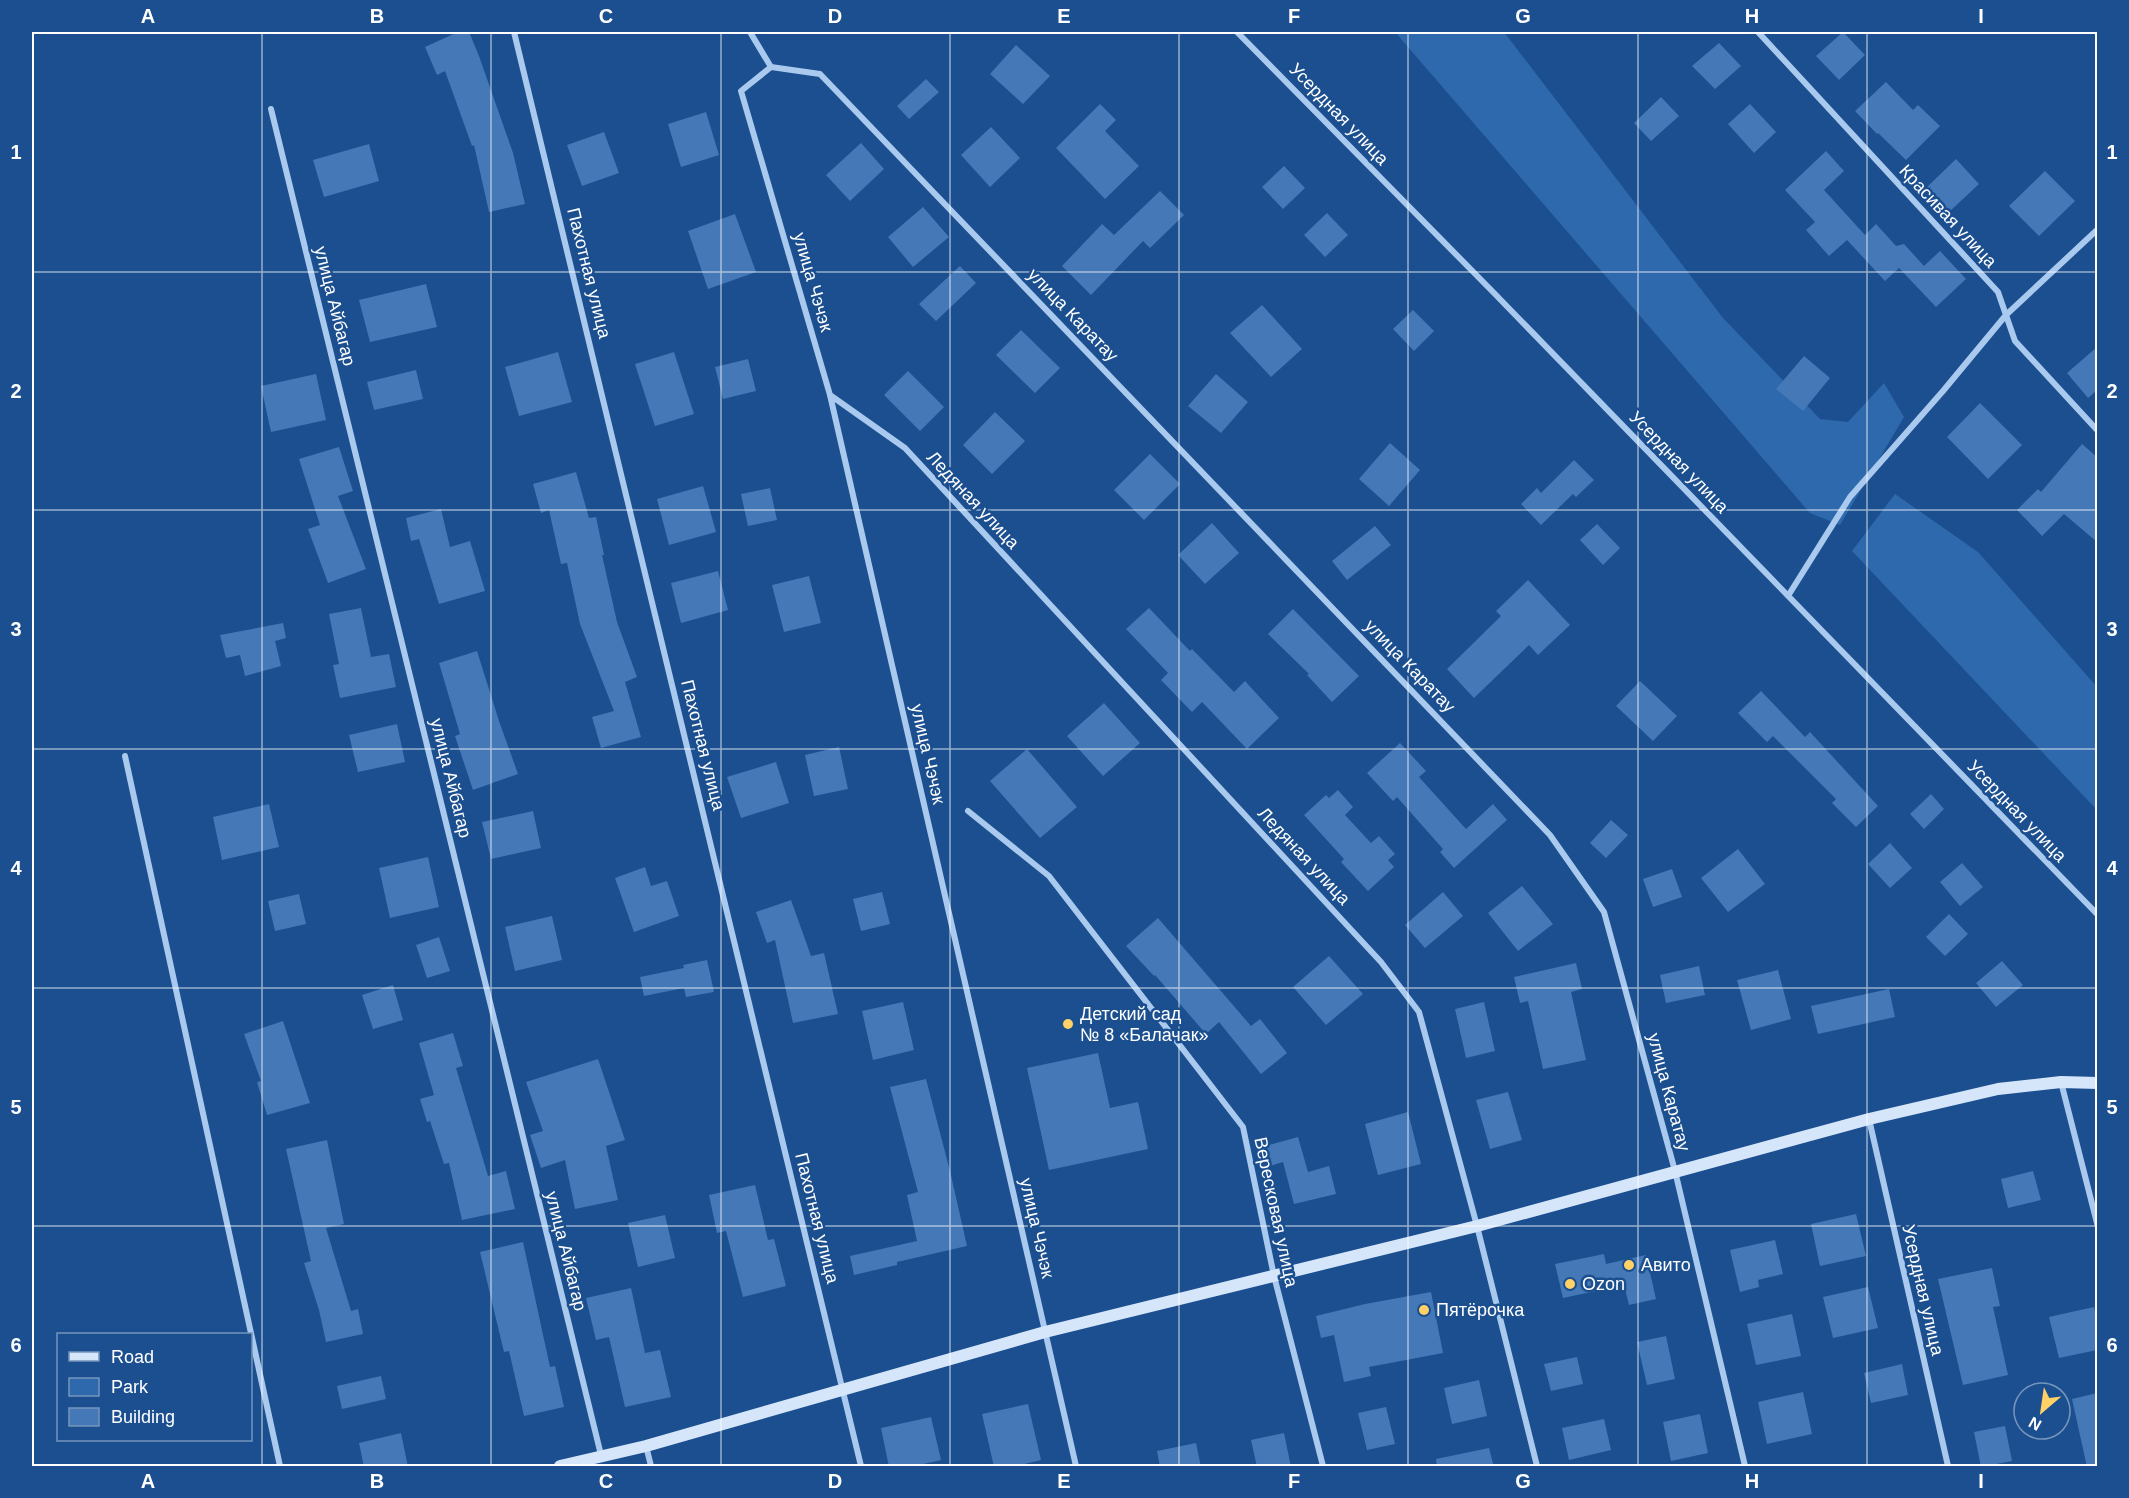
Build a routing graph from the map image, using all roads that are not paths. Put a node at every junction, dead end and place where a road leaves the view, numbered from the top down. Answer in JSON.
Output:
{"nodes":[{"id":1,"x":514,"y":32,"type":"edge"},
{"id":2,"x":750,"y":32,"type":"edge"},
{"id":3,"x":1237,"y":32,"type":"edge"},
{"id":4,"x":1758,"y":32,"type":"edge"},
{"id":5,"x":771,"y":67,"type":"junction"},
{"id":6,"x":271,"y":109,"type":"dead end"},
{"id":7,"x":2097,"y":229,"type":"edge"},
{"id":8,"x":2006,"y":315,"type":"junction"},
{"id":9,"x":830,"y":394,"type":"junction"},
{"id":10,"x":2097,"y":431,"type":"edge"},
{"id":11,"x":1788,"y":596,"type":"junction"},
{"id":12,"x":125,"y":756,"type":"dead end"},
{"id":13,"x":968,"y":811,"type":"dead end"},
{"id":14,"x":2097,"y":915,"type":"edge"},
{"id":15,"x":2061,"y":1082,"type":"junction"},
{"id":16,"x":2097,"y":1083,"type":"edge"},
{"id":17,"x":1869,"y":1119,"type":"junction"},
{"id":18,"x":1675,"y":1172,"type":"junction"},
{"id":19,"x":1477,"y":1226,"type":"junction"},
{"id":20,"x":2097,"y":1227,"type":"edge"},
{"id":21,"x":1274,"y":1276,"type":"junction"},
{"id":22,"x":1045,"y":1332,"type":"junction"},
{"id":23,"x":251,"y":1333,"type":"edge"},
{"id":24,"x":252,"y":1339,"type":"edge"},
{"id":25,"x":843,"y":1390,"type":"junction"},
{"id":26,"x":646,"y":1446,"type":"junction"},
{"id":27,"x":601,"y":1455,"type":"junction"},
{"id":28,"x":280,"y":1467,"type":"edge"},
{"id":29,"x":560,"y":1467,"type":"edge"},
{"id":30,"x":651,"y":1467,"type":"edge"},
{"id":31,"x":861,"y":1467,"type":"edge"},
{"id":32,"x":1076,"y":1467,"type":"edge"},
{"id":33,"x":1323,"y":1467,"type":"edge"},
{"id":34,"x":1537,"y":1467,"type":"edge"},
{"id":35,"x":1745,"y":1467,"type":"edge"},
{"id":36,"x":1948,"y":1467,"type":"edge"}],
"edges":[{"from":1,"to":25,"type":"street","name":"Пахотная улица"},
{"from":2,"to":5,"type":"street"},
{"from":3,"to":11,"type":"street","name":"Усердная улица"},
{"from":4,"to":8,"type":"street","name":"Красивая улица"},
{"from":5,"to":9,"type":"street","name":"улица Чэчэк"},
{"from":5,"to":18,"type":"street","name":"улица Каратау"},
{"from":6,"to":27,"type":"street","name":"улица Айбагар"},
{"from":7,"to":8,"type":"street"},
{"from":8,"to":10,"type":"street","name":"Красивая улица"},
{"from":8,"to":11,"type":"street"},
{"from":9,"to":19,"type":"street","name":"Ледяная улица"},
{"from":9,"to":22,"type":"street","name":"улица Чэчэк"},
{"from":11,"to":14,"type":"street","name":"Усердная улица"},
{"from":12,"to":23,"type":"street"},
{"from":13,"to":21,"type":"street","name":"Вересковая улица"},
{"from":15,"to":16,"type":"street"},
{"from":15,"to":17,"type":"street"},
{"from":15,"to":20,"type":"street"},
{"from":17,"to":18,"type":"street"},
{"from":17,"to":36,"type":"street","name":"Усердная улица"},
{"from":18,"to":19,"type":"street"},
{"from":18,"to":35,"type":"street","name":"улица Каратау"},
{"from":19,"to":21,"type":"street"},
{"from":19,"to":34,"type":"street","name":"Ледяная улица"},
{"from":21,"to":22,"type":"street"},
{"from":21,"to":33,"type":"street","name":"Вересковая улица"},
{"from":22,"to":25,"type":"street"},
{"from":22,"to":32,"type":"street","name":"улица Чэчэк"},
{"from":24,"to":28,"type":"street"},
{"from":25,"to":26,"type":"street"},
{"from":25,"to":31,"type":"street","name":"Пахотная улица"},
{"from":26,"to":27,"type":"street"},
{"from":26,"to":30,"type":"street"},
{"from":27,"to":29,"type":"street"}]}
